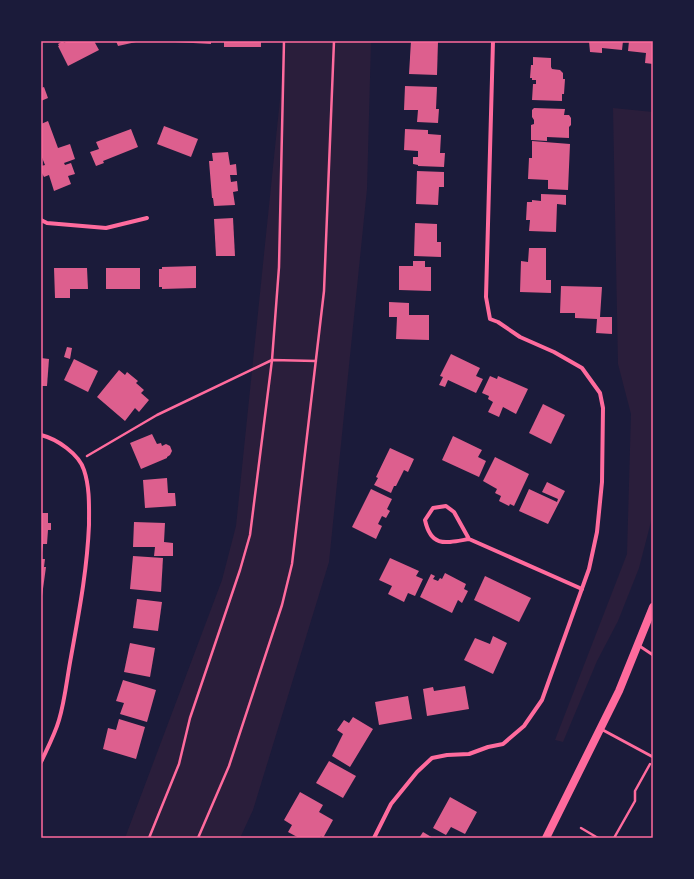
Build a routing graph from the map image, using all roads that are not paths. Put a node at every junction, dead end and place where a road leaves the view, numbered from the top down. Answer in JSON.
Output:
{"nodes":[{"id":1,"x":493,"y":41,"type":"edge"},
{"id":2,"x":146,"y":218,"type":"dead end"},
{"id":3,"x":41,"y":220,"type":"edge"},
{"id":4,"x":41,"y":435,"type":"edge"},
{"id":5,"x":469,"y":540,"type":"junction"},
{"id":6,"x":582,"y":589,"type":"junction"},
{"id":7,"x":653,"y":607,"type":"edge"},
{"id":8,"x":638,"y":645,"type":"junction"},
{"id":9,"x":653,"y":655,"type":"edge"},
{"id":10,"x":601,"y":729,"type":"junction"},
{"id":11,"x":653,"y":758,"type":"edge"},
{"id":12,"x":41,"y":762,"type":"edge"},
{"id":13,"x":374,"y":838,"type":"edge"},
{"id":14,"x":546,"y":838,"type":"edge"}],
"edges":[{"from":1,"to":6,"type":"street"},
{"from":2,"to":3,"type":"street"},
{"from":4,"to":12,"type":"street"},
{"from":5,"to":5,"type":"street"},
{"from":5,"to":6,"type":"street"},
{"from":6,"to":13,"type":"street"},
{"from":7,"to":8,"type":"main road"},
{"from":8,"to":9,"type":"lane"},
{"from":8,"to":10,"type":"main road"},
{"from":10,"to":11,"type":"lane"},
{"from":10,"to":14,"type":"main road"}]}
